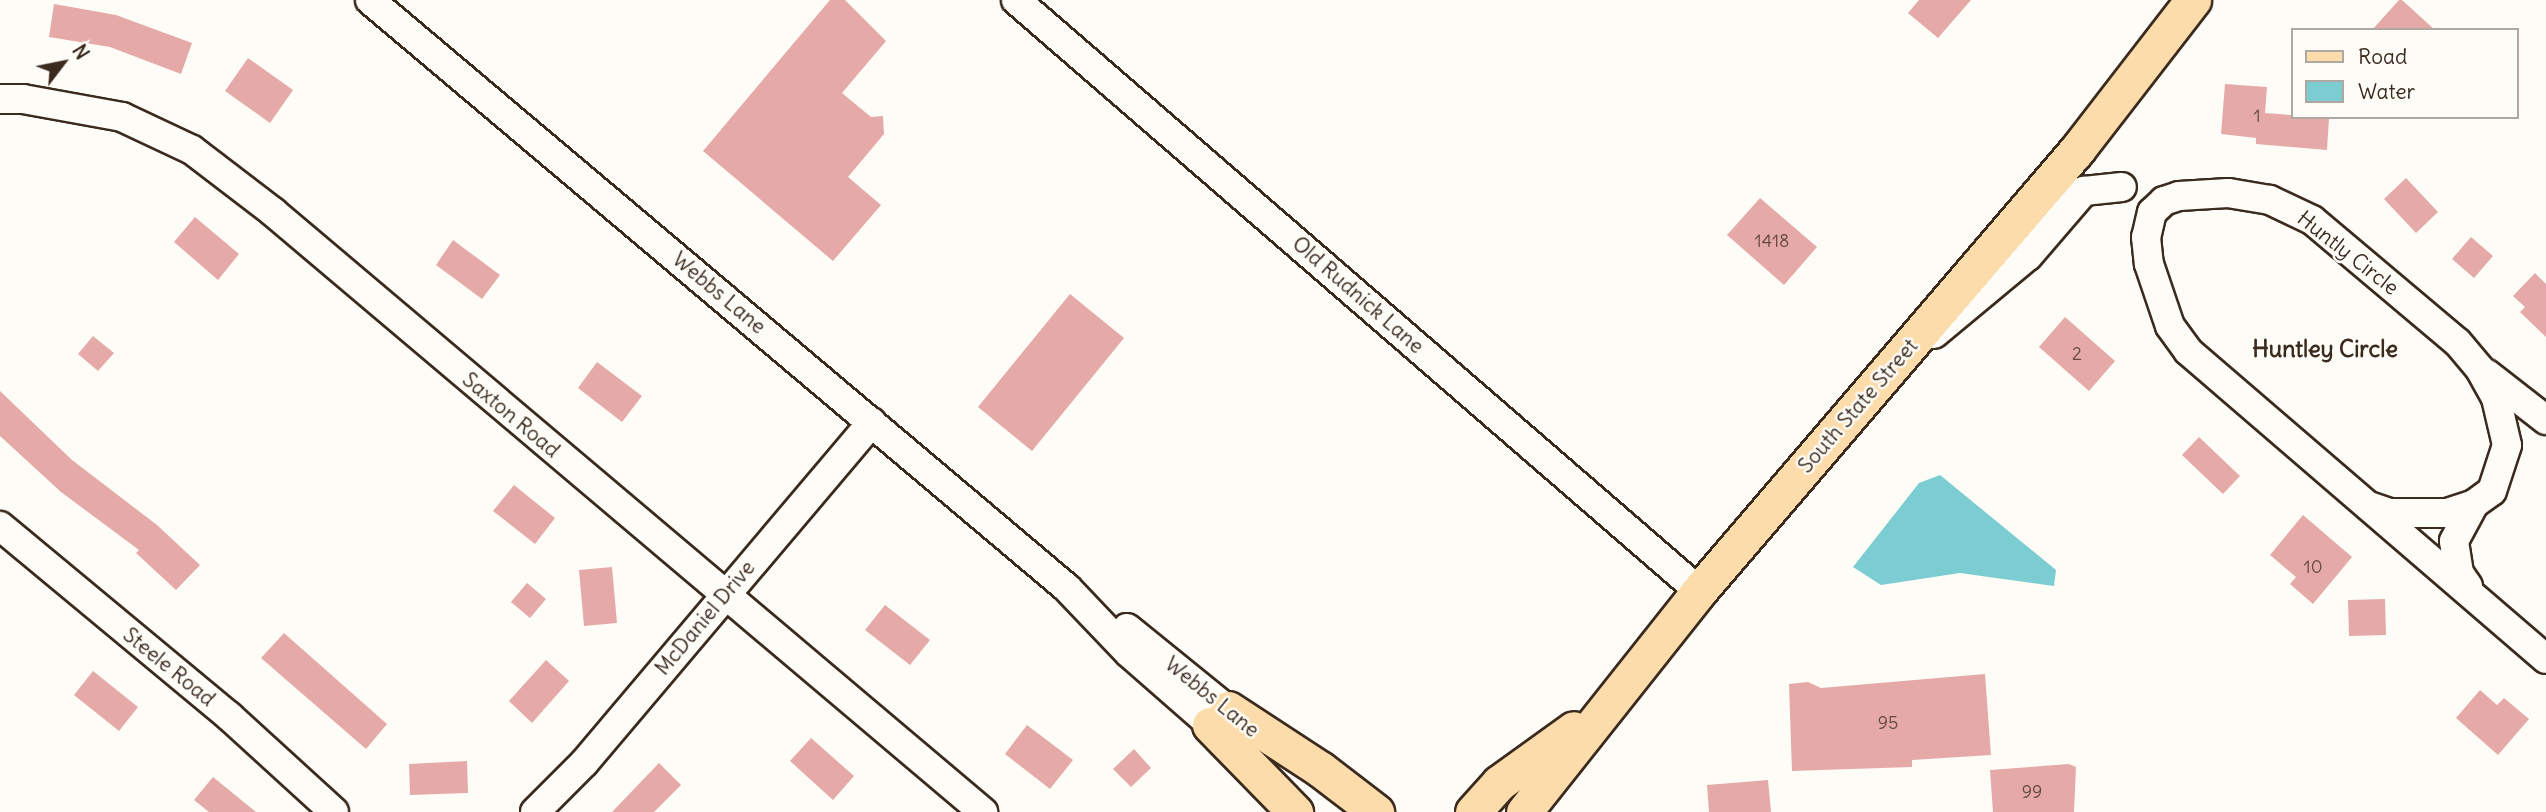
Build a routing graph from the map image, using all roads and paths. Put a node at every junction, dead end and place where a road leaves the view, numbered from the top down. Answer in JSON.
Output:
{"nodes":[{"id":1,"x":370,"y":0,"type":"edge"},
{"id":2,"x":1016,"y":0,"type":"edge"},
{"id":3,"x":2193,"y":0,"type":"edge"},
{"id":4,"x":0,"y":99,"type":"edge"},
{"id":5,"x":2077,"y":150,"type":"junction"},
{"id":6,"x":2122,"y":187,"type":"junction"},
{"id":7,"x":2152,"y":212,"type":"junction"},
{"id":8,"x":2480,"y":369,"type":"junction"},
{"id":9,"x":1884,"y":376,"type":"junction"},
{"id":10,"x":2546,"y":420,"type":"edge"},
{"id":11,"x":872,"y":422,"type":"junction"},
{"id":12,"x":2474,"y":504,"type":"junction"},
{"id":13,"x":2370,"y":506,"type":"junction"},
{"id":14,"x":0,"y":526,"type":"edge"},
{"id":15,"x":1699,"y":591,"type":"junction"},
{"id":16,"x":723,"y":595,"type":"junction"},
{"id":17,"x":2483,"y":606,"type":"junction"},
{"id":18,"x":2546,"y":659,"type":"edge"},
{"id":19,"x":1610,"y":702,"type":"junction"},
{"id":20,"x":1219,"y":717,"type":"junction"},
{"id":21,"x":334,"y":812,"type":"edge"},
{"id":22,"x":535,"y":812,"type":"edge"},
{"id":23,"x":982,"y":812,"type":"edge"},
{"id":24,"x":1295,"y":812,"type":"edge"},
{"id":25,"x":1315,"y":812,"type":"edge"},
{"id":26,"x":1353,"y":812,"type":"edge"},
{"id":27,"x":1376,"y":812,"type":"edge"},
{"id":28,"x":1473,"y":812,"type":"edge"},
{"id":29,"x":1524,"y":812,"type":"edge"}],
"edges":[{"from":1,"to":11,"type":"street","name":"Webbs Lane"},
{"from":2,"to":15,"type":"street","name":"Old Rudnick Lane"},
{"from":3,"to":5,"type":"main road","name":"South State Street"},
{"from":4,"to":16,"type":"street","name":"Saxton Road"},
{"from":5,"to":6,"type":"street"},
{"from":5,"to":9,"type":"main road","name":"South State Street"},
{"from":6,"to":7,"type":"street"},
{"from":6,"to":9,"type":"street"},
{"from":7,"to":8,"type":"street","name":"Huntly Circle"},
{"from":7,"to":13,"type":"street","name":"Huntly Circle"},
{"from":8,"to":10,"type":"street","name":"Huntly Circle"},
{"from":8,"to":12,"type":"street","name":"Huntly Circle"},
{"from":9,"to":15,"type":"main road","name":"South State Street"},
{"from":11,"to":16,"type":"street","name":"McDaniel Drive"},
{"from":11,"to":20,"type":"street","name":"Webbs Lane"},
{"from":12,"to":13,"type":"street"},
{"from":12,"to":17,"type":"street","name":"Huntly Circle"},
{"from":13,"to":17,"type":"street","name":"Huntly Circle"},
{"from":14,"to":21,"type":"street","name":"Steele Road"},
{"from":15,"to":19,"type":"main road","name":"South State Street"},
{"from":16,"to":22,"type":"street","name":"McDaniel Drive"},
{"from":16,"to":23,"type":"street","name":"Saxton Road"},
{"from":17,"to":18,"type":"street","name":"Huntly Circle"},
{"from":19,"to":28,"type":"main road"},
{"from":19,"to":29,"type":"main road","name":"South State Street"},
{"from":20,"to":24,"type":"main road"},
{"from":20,"to":25,"type":"street","name":"Webbs Lane"},
{"from":20,"to":26,"type":"street","name":"Webbs Lane"},
{"from":20,"to":27,"type":"main road"}]}
